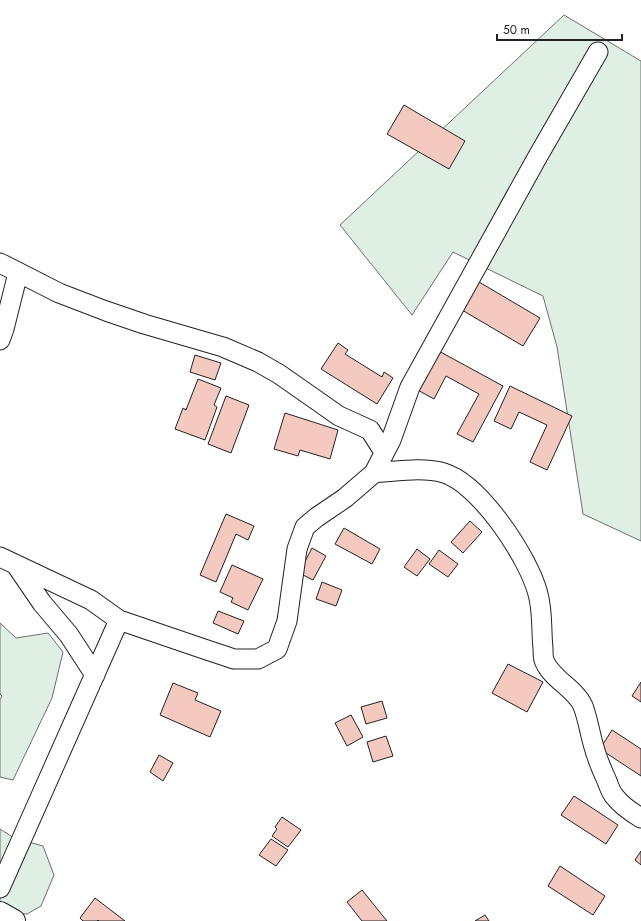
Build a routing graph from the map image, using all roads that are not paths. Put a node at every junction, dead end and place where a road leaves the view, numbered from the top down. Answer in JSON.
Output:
{"nodes":[{"id":1,"x":598,"y":52,"type":"dead end"},
{"id":2,"x":0,"y":263,"type":"edge"},
{"id":3,"x":18,"y":273,"type":"junction"},
{"id":4,"x":0,"y":340,"type":"edge"},
{"id":5,"x":384,"y":452,"type":"junction"},
{"id":6,"x":374,"y":472,"type":"junction"},
{"id":7,"x":7,"y":560,"type":"edge"},
{"id":8,"x":119,"y":620,"type":"junction"},
{"id":9,"x":95,"y":675,"type":"junction"},
{"id":10,"x":641,"y":818,"type":"edge"},
{"id":11,"x":0,"y":888,"type":"edge"},
{"id":12,"x":0,"y":913,"type":"edge"},
{"id":13,"x":14,"y":921,"type":"edge"}],
"edges":[{"from":1,"to":5,"type":"street"},
{"from":2,"to":3,"type":"street"},
{"from":3,"to":4,"type":"street"},
{"from":3,"to":5,"type":"street"},
{"from":5,"to":6,"type":"street"},
{"from":6,"to":8,"type":"street"},
{"from":6,"to":10,"type":"street"},
{"from":7,"to":8,"type":"street"},
{"from":7,"to":9,"type":"street"},
{"from":8,"to":9,"type":"street"},
{"from":9,"to":11,"type":"street"},
{"from":12,"to":13,"type":"highway"}]}
